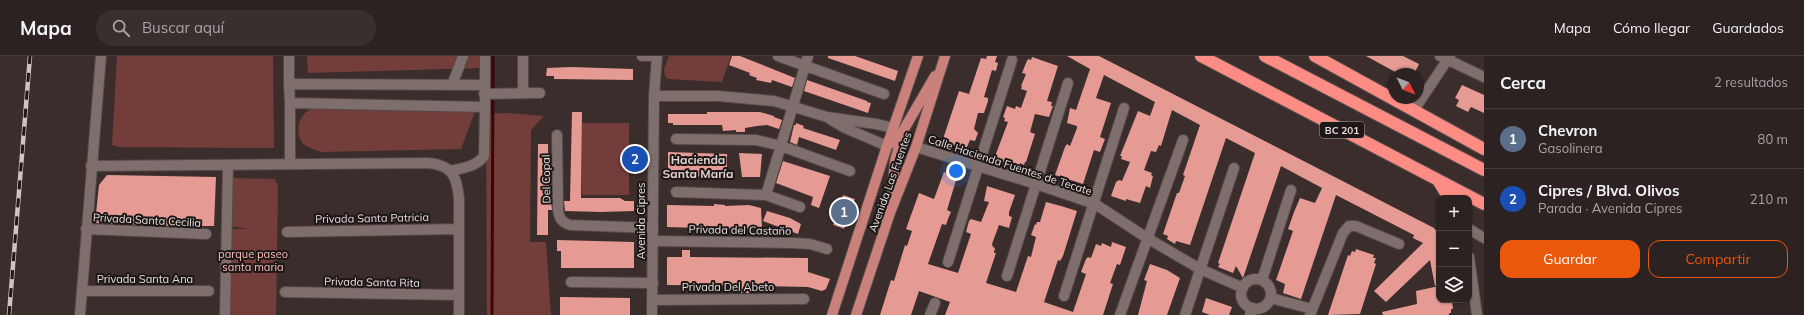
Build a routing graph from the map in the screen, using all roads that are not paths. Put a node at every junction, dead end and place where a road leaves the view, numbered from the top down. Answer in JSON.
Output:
{"nodes":[{"id":1,"x":101,"y":56,"type":"edge"},
{"id":2,"x":289,"y":56,"type":"edge"},
{"id":3,"x":463,"y":56,"type":"edge"},
{"id":4,"x":485,"y":56,"type":"edge"},
{"id":5,"x":523,"y":56,"type":"edge"},
{"id":6,"x":642,"y":56,"type":"edge"},
{"id":7,"x":657,"y":56,"type":"edge"},
{"id":8,"x":778,"y":56,"type":"edge"},
{"id":9,"x":918,"y":56,"type":"edge"},
{"id":10,"x":1201,"y":56,"type":"edge"},
{"id":11,"x":1265,"y":56,"type":"edge"},
{"id":12,"x":1315,"y":56,"type":"edge"},
{"id":13,"x":1446,"y":57,"type":"edge"},
{"id":14,"x":806,"y":60,"type":"edge"},
{"id":15,"x":944,"y":60,"type":"edge"},
{"id":16,"x":1012,"y":60,"type":"dead end"},
{"id":17,"x":1484,"y":77,"type":"edge"},
{"id":18,"x":1068,"y":83,"type":"dead end"},
{"id":19,"x":289,"y":84,"type":"junction"},
{"id":20,"x":452,"y":85,"type":"junction"},
{"id":21,"x":487,"y":91,"type":"junction"},
{"id":22,"x":540,"y":93,"type":"dead end"},
{"id":23,"x":519,"y":94,"type":"junction"},
{"id":24,"x":884,"y":94,"type":"dead end"},
{"id":25,"x":654,"y":96,"type":"junction"},
{"id":26,"x":290,"y":103,"type":"junction"},
{"id":27,"x":485,"y":107,"type":"junction"},
{"id":28,"x":792,"y":107,"type":"junction"},
{"id":29,"x":1124,"y":108,"type":"dead end"},
{"id":30,"x":1414,"y":110,"type":"junction"},
{"id":31,"x":827,"y":117,"type":"junction"},
{"id":32,"x":897,"y":132,"type":"junction"},
{"id":33,"x":557,"y":135,"type":"dead end"},
{"id":34,"x":676,"y":139,"type":"dead end"},
{"id":35,"x":1183,"y":140,"type":"dead end"},
{"id":36,"x":780,"y":146,"type":"junction"},
{"id":37,"x":887,"y":146,"type":"junction"},
{"id":38,"x":916,"y":147,"type":"junction"},
{"id":39,"x":1484,"y":149,"type":"edge"},
{"id":40,"x":290,"y":164,"type":"junction"},
{"id":41,"x":228,"y":165,"type":"junction"},
{"id":42,"x":91,"y":166,"type":"junction"},
{"id":43,"x":979,"y":167,"type":"junction"},
{"id":44,"x":1234,"y":168,"type":"dead end"},
{"id":45,"x":1484,"y":170,"type":"edge"},
{"id":46,"x":450,"y":171,"type":"junction"},
{"id":47,"x":850,"y":171,"type":"dead end"},
{"id":48,"x":1437,"y":179,"type":"junction"},
{"id":49,"x":1036,"y":184,"type":"junction"},
{"id":50,"x":1291,"y":190,"type":"dead end"},
{"id":51,"x":676,"y":192,"type":"dead end"},
{"id":52,"x":766,"y":195,"type":"junction"},
{"id":53,"x":1447,"y":195,"type":"edge"},
{"id":54,"x":1095,"y":204,"type":"junction"},
{"id":55,"x":1484,"y":204,"type":"edge"},
{"id":56,"x":800,"y":207,"type":"dead end"},
{"id":57,"x":890,"y":213,"type":"junction"},
{"id":58,"x":653,"y":228,"type":"junction"},
{"id":59,"x":86,"y":229,"type":"junction"},
{"id":60,"x":458,"y":229,"type":"junction"},
{"id":61,"x":1472,"y":231,"type":"edge"},
{"id":62,"x":287,"y":232,"type":"dead end"},
{"id":63,"x":206,"y":234,"type":"dead end"},
{"id":64,"x":1147,"y":238,"type":"junction"},
{"id":65,"x":1484,"y":238,"type":"edge"},
{"id":66,"x":653,"y":241,"type":"junction"},
{"id":67,"x":1400,"y":244,"type":"dead end"},
{"id":68,"x":827,"y":249,"type":"dead end"},
{"id":69,"x":948,"y":262,"type":"dead end"},
{"id":70,"x":1470,"y":267,"type":"edge"},
{"id":71,"x":1200,"y":269,"type":"junction"},
{"id":72,"x":1007,"y":276,"type":"dead end"},
{"id":73,"x":1262,"y":280,"type":"junction"},
{"id":74,"x":571,"y":282,"type":"dead end"},
{"id":75,"x":653,"y":283,"type":"junction"},
{"id":76,"x":1243,"y":288,"type":"junction"},
{"id":77,"x":82,"y":291,"type":"junction"},
{"id":78,"x":209,"y":291,"type":"dead end"},
{"id":79,"x":285,"y":292,"type":"dead end"},
{"id":80,"x":459,"y":295,"type":"junction"},
{"id":81,"x":1064,"y":296,"type":"dead end"},
{"id":82,"x":1271,"y":298,"type":"junction"},
{"id":83,"x":804,"y":299,"type":"dead end"},
{"id":84,"x":652,"y":300,"type":"junction"},
{"id":85,"x":935,"y":303,"type":"dead end"},
{"id":86,"x":1251,"y":312,"type":"edge"},
{"id":87,"x":1311,"y":312,"type":"edge"},
{"id":88,"x":80,"y":315,"type":"edge"},
{"id":89,"x":225,"y":315,"type":"edge"},
{"id":90,"x":459,"y":315,"type":"edge"},
{"id":91,"x":652,"y":315,"type":"edge"},
{"id":92,"x":832,"y":315,"type":"edge"},
{"id":93,"x":856,"y":315,"type":"edge"},
{"id":94,"x":930,"y":315,"type":"edge"},
{"id":95,"x":1120,"y":315,"type":"edge"},
{"id":96,"x":1185,"y":315,"type":"edge"},
{"id":97,"x":1477,"y":315,"type":"edge"}],
"edges":[{"from":1,"to":42,"type":"street"},
{"from":2,"to":19,"type":"street"},
{"from":3,"to":20,"type":"street"},
{"from":4,"to":21,"type":"street"},
{"from":5,"to":23,"type":"street"},
{"from":6,"to":7,"type":"street"},
{"from":7,"to":25,"type":"street","name":"Avenida Cipres"},
{"from":8,"to":14,"type":"street"},
{"from":9,"to":32,"type":"main road","name":"Avenida Las Fuentes"},
{"from":10,"to":48,"type":"highway","number":"BC 201"},
{"from":11,"to":45,"type":"highway","number":"BC 201"},
{"from":12,"to":30,"type":"highway"},
{"from":13,"to":17,"type":"street"},
{"from":13,"to":30,"type":"street"},
{"from":14,"to":24,"type":"street"},
{"from":14,"to":28,"type":"street"},
{"from":15,"to":32,"type":"main road"},
{"from":15,"to":38,"type":"main road","name":"Avenida Las Fuentes"},
{"from":16,"to":43,"type":"street"},
{"from":18,"to":49,"type":"street"},
{"from":19,"to":20,"type":"street"},
{"from":19,"to":26,"type":"street"},
{"from":20,"to":21,"type":"street"},
{"from":21,"to":23,"type":"street"},
{"from":21,"to":27,"type":"street"},
{"from":22,"to":23,"type":"street"},
{"from":25,"to":28,"type":"street"},
{"from":25,"to":58,"type":"street","name":"Avenida Cipres"},
{"from":26,"to":27,"type":"street"},
{"from":26,"to":40,"type":"street"},
{"from":27,"to":46,"type":"street"},
{"from":28,"to":31,"type":"street"},
{"from":28,"to":36,"type":"street"},
{"from":29,"to":54,"type":"street"},
{"from":30,"to":39,"type":"highway"},
{"from":31,"to":32,"type":"street"},
{"from":31,"to":37,"type":"street"},
{"from":32,"to":37,"type":"main road","name":"Avenida Las Fuentes"},
{"from":32,"to":57,"type":"main road"},
{"from":33,"to":58,"type":"street","name":"Del Copal"},
{"from":34,"to":36,"type":"street"},
{"from":35,"to":64,"type":"street"},
{"from":36,"to":47,"type":"street"},
{"from":36,"to":52,"type":"street"},
{"from":37,"to":92,"type":"main road","name":"Avenida Las Fuentes"},
{"from":38,"to":43,"type":"street","name":"Calle Hacienda Fuentes de Tecate"},
{"from":38,"to":57,"type":"main road","name":"Avenida Las Fuentes"},
{"from":40,"to":41,"type":"street"},
{"from":40,"to":46,"type":"street"},
{"from":41,"to":42,"type":"street"},
{"from":41,"to":89,"type":"street"},
{"from":42,"to":59,"type":"street"},
{"from":43,"to":49,"type":"street","name":"Calle Hacienda Fuentes de Tecate"},
{"from":43,"to":69,"type":"street"},
{"from":44,"to":71,"type":"street"},
{"from":46,"to":60,"type":"street"},
{"from":48,"to":53,"type":"highway"},
{"from":48,"to":55,"type":"highway","number":"BC 201"},
{"from":49,"to":54,"type":"street","name":"Calle Hacienda Fuentes de Tecate"},
{"from":49,"to":72,"type":"street"},
{"from":50,"to":73,"type":"street"},
{"from":51,"to":52,"type":"street"},
{"from":52,"to":56,"type":"street"},
{"from":54,"to":64,"type":"street","name":"Calle Hacienda Fuentes de Tecate"},
{"from":54,"to":81,"type":"street"},
{"from":57,"to":93,"type":"main road","name":"Avenida Las Fuentes"},
{"from":58,"to":66,"type":"street","name":"Avenida Cipres"},
{"from":59,"to":63,"type":"street","name":"Privada Santa Cecilia"},
{"from":59,"to":77,"type":"street"},
{"from":60,"to":62,"type":"street","name":"Privada Santa Patricia"},
{"from":60,"to":80,"type":"street"},
{"from":61,"to":65,"type":"street"},
{"from":64,"to":71,"type":"street","name":"Calle Hacienda Fuentes de Tecate"},
{"from":64,"to":95,"type":"street"},
{"from":66,"to":68,"type":"street","name":"Privada del Castaño"},
{"from":66,"to":75,"type":"street","name":"Avenida Cipres"},
{"from":67,"to":87,"type":"street"},
{"from":70,"to":97,"type":"street"},
{"from":71,"to":76,"type":"street","name":"Calle Hacienda Fuentes de Tecate"},
{"from":71,"to":96,"type":"street"},
{"from":73,"to":76,"type":"street"},
{"from":73,"to":82,"type":"street"},
{"from":74,"to":75,"type":"street"},
{"from":75,"to":84,"type":"street","name":"Avenida Cipres"},
{"from":76,"to":86,"type":"street"},
{"from":77,"to":78,"type":"street","name":"Privada Santa Ana"},
{"from":77,"to":88,"type":"street"},
{"from":79,"to":80,"type":"street","name":"Privada Santa Rita"},
{"from":80,"to":90,"type":"street"},
{"from":82,"to":86,"type":"street"},
{"from":82,"to":87,"type":"street"},
{"from":83,"to":84,"type":"street","name":"Privada Del Abeto"},
{"from":84,"to":91,"type":"street","name":"Avenida Cipres"},
{"from":85,"to":94,"type":"street"}]}
